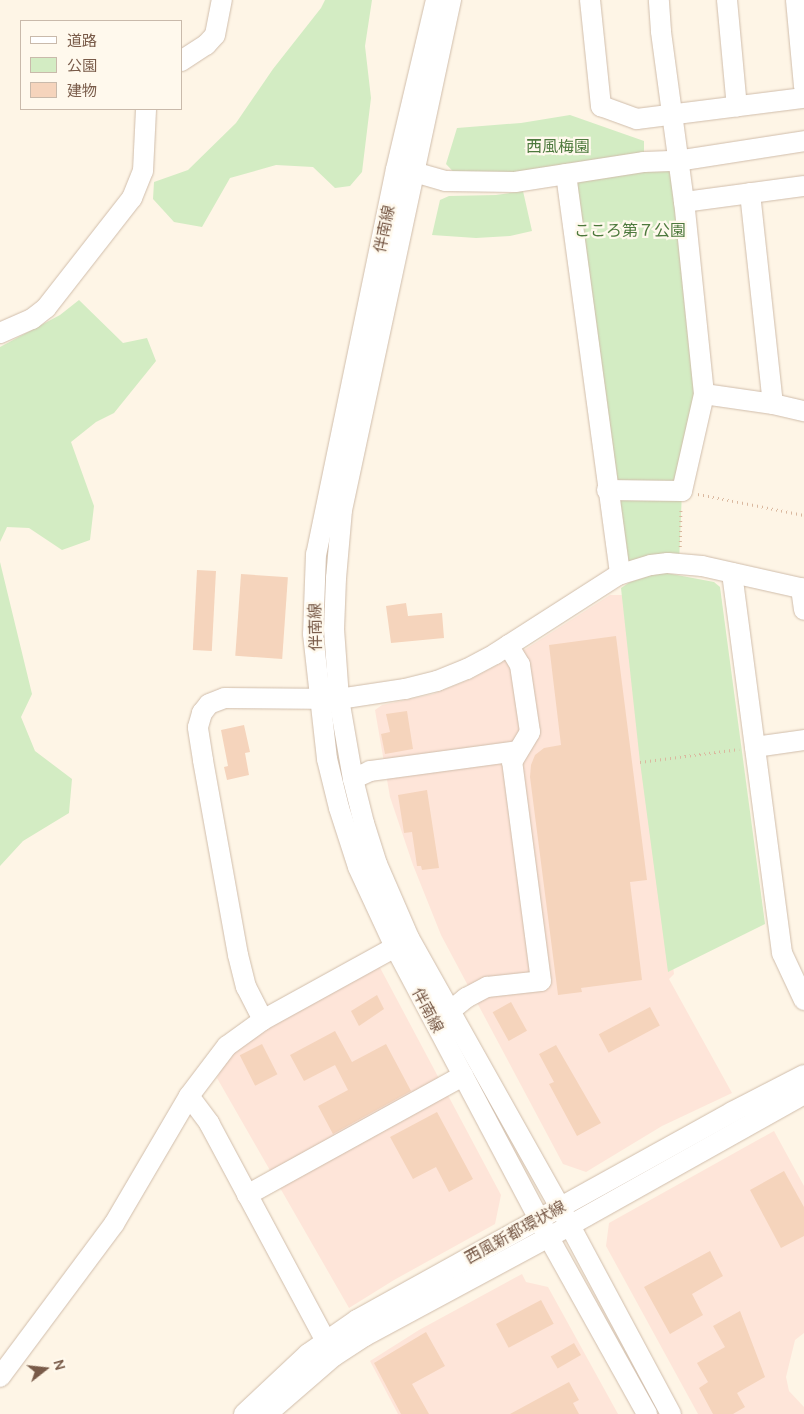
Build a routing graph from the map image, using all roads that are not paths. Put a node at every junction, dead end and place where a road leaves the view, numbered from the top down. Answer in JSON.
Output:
{"nodes":[{"id":1,"x":222,"y":0,"type":"edge"},
{"id":2,"x":436,"y":0,"type":"edge"},
{"id":3,"x":452,"y":0,"type":"edge"},
{"id":4,"x":590,"y":0,"type":"edge"},
{"id":5,"x":659,"y":0,"type":"edge"},
{"id":6,"x":727,"y":0,"type":"edge"},
{"id":7,"x":796,"y":0,"type":"edge"},
{"id":8,"x":182,"y":60,"type":"edge"},
{"id":9,"x":804,"y":87,"type":"edge"},
{"id":10,"x":804,"y":98,"type":"edge"},
{"id":11,"x":737,"y":107,"type":"junction"},
{"id":12,"x":146,"y":110,"type":"edge"},
{"id":13,"x":671,"y":116,"type":"junction"},
{"id":14,"x":804,"y":141,"type":"edge"},
{"id":15,"x":677,"y":161,"type":"junction"},
{"id":16,"x":414,"y":172,"type":"junction"},
{"id":17,"x":566,"y":174,"type":"junction"},
{"id":18,"x":804,"y":186,"type":"edge"},
{"id":19,"x":750,"y":193,"type":"junction"},
{"id":20,"x":684,"y":202,"type":"junction"},
{"id":21,"x":0,"y":333,"type":"edge"},
{"id":22,"x":704,"y":394,"type":"junction"},
{"id":23,"x":773,"y":404,"type":"junction"},
{"id":24,"x":804,"y":411,"type":"edge"},
{"id":25,"x":608,"y":490,"type":"junction"},
{"id":26,"x":732,"y":572,"type":"junction"},
{"id":27,"x":620,"y":574,"type":"junction"},
{"id":28,"x":803,"y":588,"type":"edge"},
{"id":29,"x":804,"y":610,"type":"edge"},
{"id":30,"x":508,"y":645,"type":"junction"},
{"id":31,"x":330,"y":699,"type":"junction"},
{"id":32,"x":804,"y":740,"type":"edge"},
{"id":33,"x":755,"y":747,"type":"junction"},
{"id":34,"x":517,"y":751,"type":"junction"},
{"id":35,"x":353,"y":779,"type":"junction"},
{"id":36,"x":394,"y":947,"type":"junction"},
{"id":37,"x":804,"y":998,"type":"edge"},
{"id":38,"x":450,"y":1011,"type":"junction"},
{"id":39,"x":263,"y":1020,"type":"junction"},
{"id":40,"x":804,"y":1075,"type":"edge"},
{"id":41,"x":463,"y":1076,"type":"junction"},
{"id":42,"x":804,"y":1094,"type":"edge"},
{"id":43,"x":190,"y":1096,"type":"junction"},
{"id":44,"x":248,"y":1195,"type":"junction"},
{"id":45,"x":560,"y":1207,"type":"junction"},
{"id":46,"x":538,"y":1218,"type":"junction"},
{"id":47,"x":569,"y":1226,"type":"junction"},
{"id":48,"x":548,"y":1236,"type":"junction"},
{"id":49,"x":326,"y":1341,"type":"junction"},
{"id":50,"x":0,"y":1377,"type":"edge"},
{"id":51,"x":244,"y":1414,"type":"edge"},
{"id":52,"x":267,"y":1414,"type":"edge"},
{"id":53,"x":647,"y":1414,"type":"edge"},
{"id":54,"x":670,"y":1414,"type":"edge"}],
"edges":[{"from":1,"to":8,"type":"street"},
{"from":2,"to":31,"type":"street","name":"伴南線"},
{"from":3,"to":16,"type":"street","name":"伴南線"},
{"from":4,"to":13,"type":"street"},
{"from":5,"to":13,"type":"street"},
{"from":6,"to":11,"type":"street"},
{"from":7,"to":9,"type":"street"},
{"from":10,"to":11,"type":"street"},
{"from":11,"to":13,"type":"street"},
{"from":12,"to":21,"type":"street"},
{"from":13,"to":15,"type":"street"},
{"from":14,"to":15,"type":"street"},
{"from":15,"to":17,"type":"street"},
{"from":15,"to":20,"type":"street"},
{"from":16,"to":17,"type":"street"},
{"from":16,"to":31,"type":"street","name":"伴南線"},
{"from":17,"to":25,"type":"street"},
{"from":18,"to":19,"type":"street"},
{"from":19,"to":20,"type":"street"},
{"from":19,"to":23,"type":"street"},
{"from":20,"to":22,"type":"street"},
{"from":22,"to":23,"type":"street"},
{"from":22,"to":25,"type":"street"},
{"from":23,"to":24,"type":"street"},
{"from":25,"to":27,"type":"street"},
{"from":26,"to":27,"type":"street"},
{"from":26,"to":28,"type":"street"},
{"from":26,"to":33,"type":"street"},
{"from":27,"to":30,"type":"street"},
{"from":28,"to":29,"type":"street"},
{"from":30,"to":31,"type":"street"},
{"from":30,"to":34,"type":"street"},
{"from":31,"to":35,"type":"street","name":"伴南線"},
{"from":31,"to":36,"type":"street","name":"伴南線"},
{"from":31,"to":39,"type":"street"},
{"from":32,"to":33,"type":"street"},
{"from":33,"to":37,"type":"street"},
{"from":34,"to":35,"type":"street"},
{"from":34,"to":38,"type":"street"},
{"from":35,"to":38,"type":"street","name":"伴南線"},
{"from":36,"to":39,"type":"street"},
{"from":36,"to":41,"type":"street","name":"伴南線"},
{"from":38,"to":45,"type":"street","name":"伴南線"},
{"from":39,"to":43,"type":"street"},
{"from":40,"to":45,"type":"street","name":"西風新都環状線"},
{"from":41,"to":44,"type":"street"},
{"from":41,"to":46,"type":"street","name":"伴南線"},
{"from":42,"to":47,"type":"street","name":"西風新都環状線"},
{"from":43,"to":44,"type":"street"},
{"from":43,"to":50,"type":"street"},
{"from":44,"to":49,"type":"street"},
{"from":45,"to":46,"type":"street","name":"西風新都環状線"},
{"from":45,"to":47,"type":"street","name":"伴南線"},
{"from":46,"to":48,"type":"street","name":"伴南線"},
{"from":46,"to":49,"type":"street","name":"西風新都環状線"},
{"from":47,"to":48,"type":"street","name":"西風新都環状線"},
{"from":47,"to":54,"type":"street","name":"伴南線"},
{"from":48,"to":52,"type":"street","name":"西風新都環状線"},
{"from":48,"to":53,"type":"street","name":"伴南線"},
{"from":49,"to":51,"type":"street","name":"西風新都環状線"}]}
